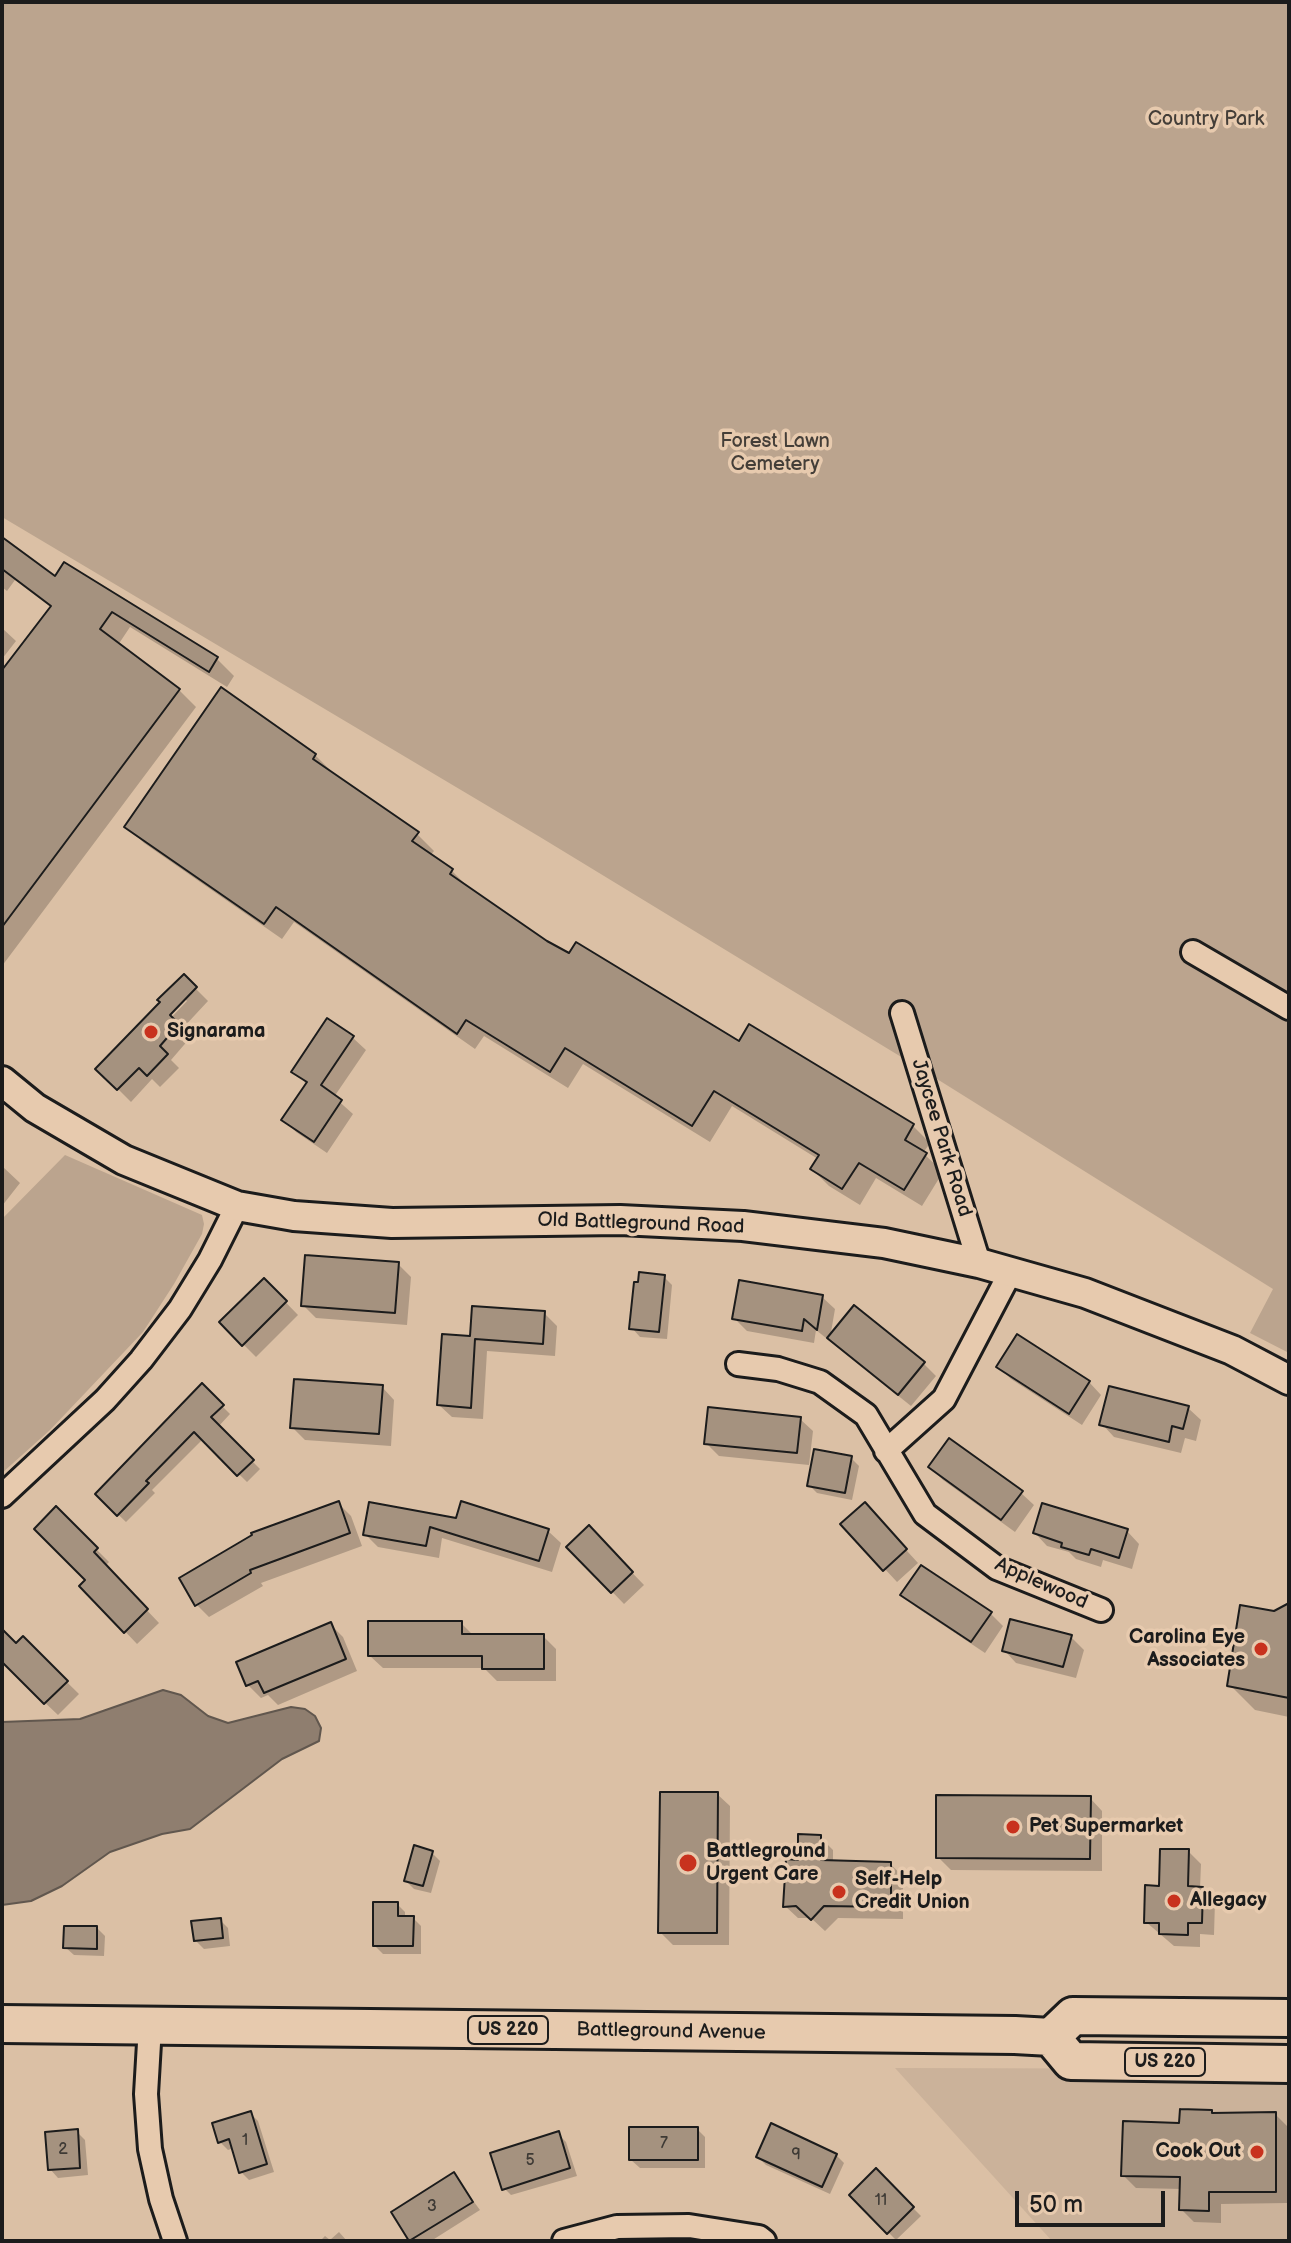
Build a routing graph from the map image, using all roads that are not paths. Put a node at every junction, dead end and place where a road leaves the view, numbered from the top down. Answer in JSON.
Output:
{"nodes":[{"id":1,"x":1193,"y":952,"type":"dead end"},
{"id":2,"x":1289,"y":1008,"type":"edge"},
{"id":3,"x":902,"y":1013,"type":"dead end"},
{"id":4,"x":2,"y":1081,"type":"edge"},
{"id":5,"x":237,"y":1206,"type":"junction"},
{"id":6,"x":979,"y":1263,"type":"junction"},
{"id":7,"x":1010,"y":1273,"type":"junction"},
{"id":8,"x":738,"y":1364,"type":"dead end"},
{"id":9,"x":1289,"y":1380,"type":"edge"},
{"id":10,"x":886,"y":1451,"type":"junction"},
{"id":11,"x":2,"y":1496,"type":"edge"},
{"id":12,"x":1101,"y":1610,"type":"dead end"},
{"id":13,"x":1289,"y":2018,"type":"edge"},
{"id":14,"x":2,"y":2024,"type":"edge"},
{"id":15,"x":150,"y":2026,"type":"junction"},
{"id":16,"x":1051,"y":2037,"type":"junction"},
{"id":17,"x":1289,"y":2064,"type":"edge"},
{"id":18,"x":175,"y":2241,"type":"edge"},
{"id":19,"x":564,"y":2241,"type":"edge"},
{"id":20,"x":764,"y":2241,"type":"edge"}],
"edges":[{"from":1,"to":2,"type":"street"},
{"from":3,"to":6,"type":"street","name":"Jaycee Park Road"},
{"from":4,"to":5,"type":"street","name":"Old Battleground Road"},
{"from":5,"to":6,"type":"street","name":"Old Battleground Road"},
{"from":5,"to":11,"type":"street"},
{"from":6,"to":7,"type":"street","name":"Old Battleground Road"},
{"from":7,"to":9,"type":"street","name":"Old Battleground Road"},
{"from":7,"to":10,"type":"street"},
{"from":8,"to":10,"type":"street","name":"Applewood"},
{"from":10,"to":12,"type":"street","name":"Applewood"},
{"from":13,"to":16,"type":"main road"},
{"from":14,"to":15,"type":"main road","name":"Battleground Avenue","number":"US 220"},
{"from":15,"to":16,"type":"main road","name":"Battleground Avenue","number":"US 220"},
{"from":15,"to":18,"type":"street"},
{"from":16,"to":17,"type":"main road","number":"US 220"},
{"from":19,"to":20,"type":"street"}]}
